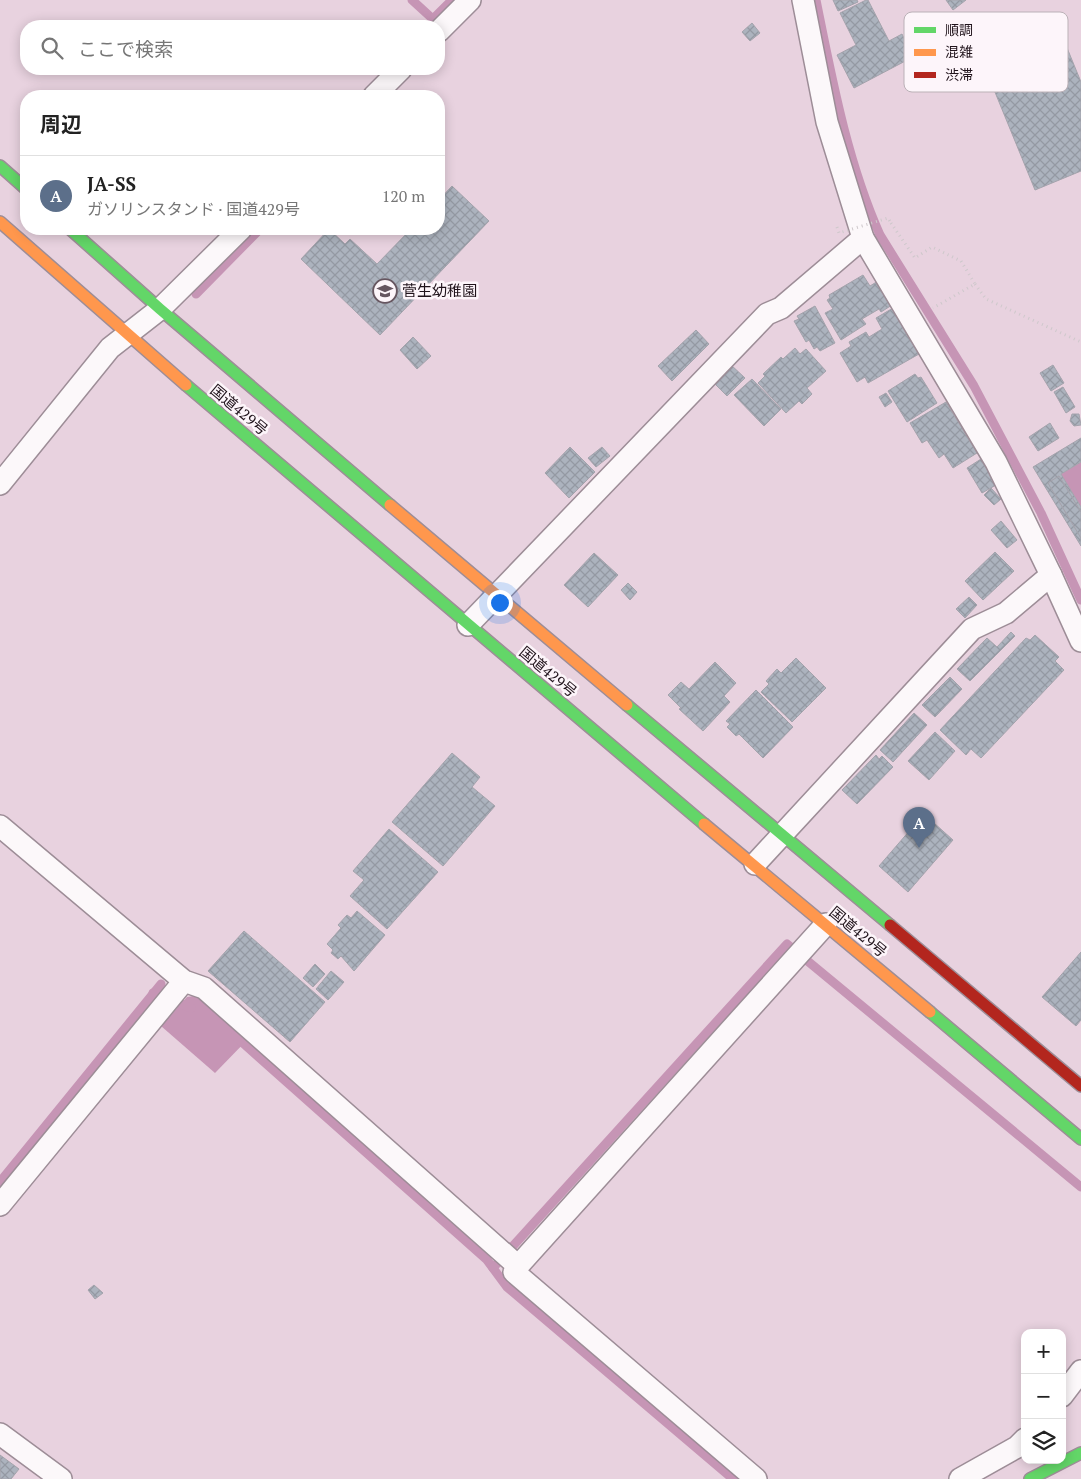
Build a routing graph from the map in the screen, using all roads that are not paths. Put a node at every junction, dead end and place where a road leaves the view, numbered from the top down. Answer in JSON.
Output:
{"nodes":[{"id":1,"x":470,"y":0,"type":"edge"},
{"id":2,"x":803,"y":0,"type":"edge"},
{"id":3,"x":445,"y":25,"type":"edge"},
{"id":4,"x":395,"y":75,"type":"edge"},
{"id":5,"x":380,"y":90,"type":"edge"},
{"id":6,"x":0,"y":166,"type":"edge"},
{"id":7,"x":20,"y":184,"type":"edge"},
{"id":8,"x":0,"y":222,"type":"edge"},
{"id":9,"x":77,"y":235,"type":"edge"},
{"id":10,"x":235,"y":235,"type":"edge"},
{"id":11,"x":863,"y":238,"type":"junction"},
{"id":12,"x":160,"y":309,"type":"junction"},
{"id":13,"x":127,"y":334,"type":"junction"},
{"id":14,"x":0,"y":484,"type":"edge"},
{"id":15,"x":1051,"y":575,"type":"junction"},
{"id":16,"x":496,"y":595,"type":"junction"},
{"id":17,"x":468,"y":625,"type":"junction"},
{"id":18,"x":1081,"y":641,"type":"edge"},
{"id":19,"x":0,"y":826,"type":"edge"},
{"id":20,"x":780,"y":834,"type":"junction"},
{"id":21,"x":755,"y":864,"type":"junction"},
{"id":22,"x":826,"y":924,"type":"junction"},
{"id":23,"x":180,"y":986,"type":"junction"},
{"id":24,"x":1081,"y":1086,"type":"edge"},
{"id":25,"x":1081,"y":1139,"type":"edge"},
{"id":26,"x":0,"y":1205,"type":"edge"},
{"id":27,"x":511,"y":1259,"type":"junction"},
{"id":28,"x":1081,"y":1371,"type":"edge"},
{"id":29,"x":1066,"y":1391,"type":"edge"},
{"id":30,"x":0,"y":1434,"type":"edge"},
{"id":31,"x":1021,"y":1442,"type":"edge"},
{"id":32,"x":1081,"y":1454,"type":"edge"},
{"id":33,"x":61,"y":1479,"type":"edge"},
{"id":34,"x":756,"y":1479,"type":"edge"},
{"id":35,"x":960,"y":1479,"type":"edge"},
{"id":36,"x":1030,"y":1479,"type":"edge"}],
"edges":[{"from":1,"to":3,"type":"street"},
{"from":2,"to":11,"type":"street"},
{"from":4,"to":5,"type":"street"},
{"from":6,"to":7,"type":"highway"},
{"from":8,"to":13,"type":"highway","name":"国道429号"},
{"from":9,"to":12,"type":"highway","name":"国道429号"},
{"from":10,"to":12,"type":"street"},
{"from":11,"to":15,"type":"street"},
{"from":11,"to":16,"type":"street"},
{"from":12,"to":13,"type":"street"},
{"from":12,"to":16,"type":"highway","name":"国道429号"},
{"from":13,"to":14,"type":"street"},
{"from":13,"to":17,"type":"highway","name":"国道429号"},
{"from":15,"to":18,"type":"street"},
{"from":15,"to":20,"type":"street"},
{"from":16,"to":17,"type":"street"},
{"from":16,"to":20,"type":"highway","name":"国道429号"},
{"from":17,"to":21,"type":"highway","name":"国道429号"},
{"from":19,"to":23,"type":"street"},
{"from":20,"to":21,"type":"street"},
{"from":20,"to":24,"type":"highway","name":"国道429号"},
{"from":21,"to":22,"type":"highway","name":"国道429号"},
{"from":22,"to":25,"type":"highway","name":"国道429号"},
{"from":22,"to":27,"type":"street"},
{"from":23,"to":26,"type":"street"},
{"from":23,"to":27,"type":"street"},
{"from":27,"to":34,"type":"street"},
{"from":28,"to":29,"type":"street"},
{"from":30,"to":33,"type":"street"},
{"from":31,"to":35,"type":"street"},
{"from":32,"to":36,"type":"highway"}]}
